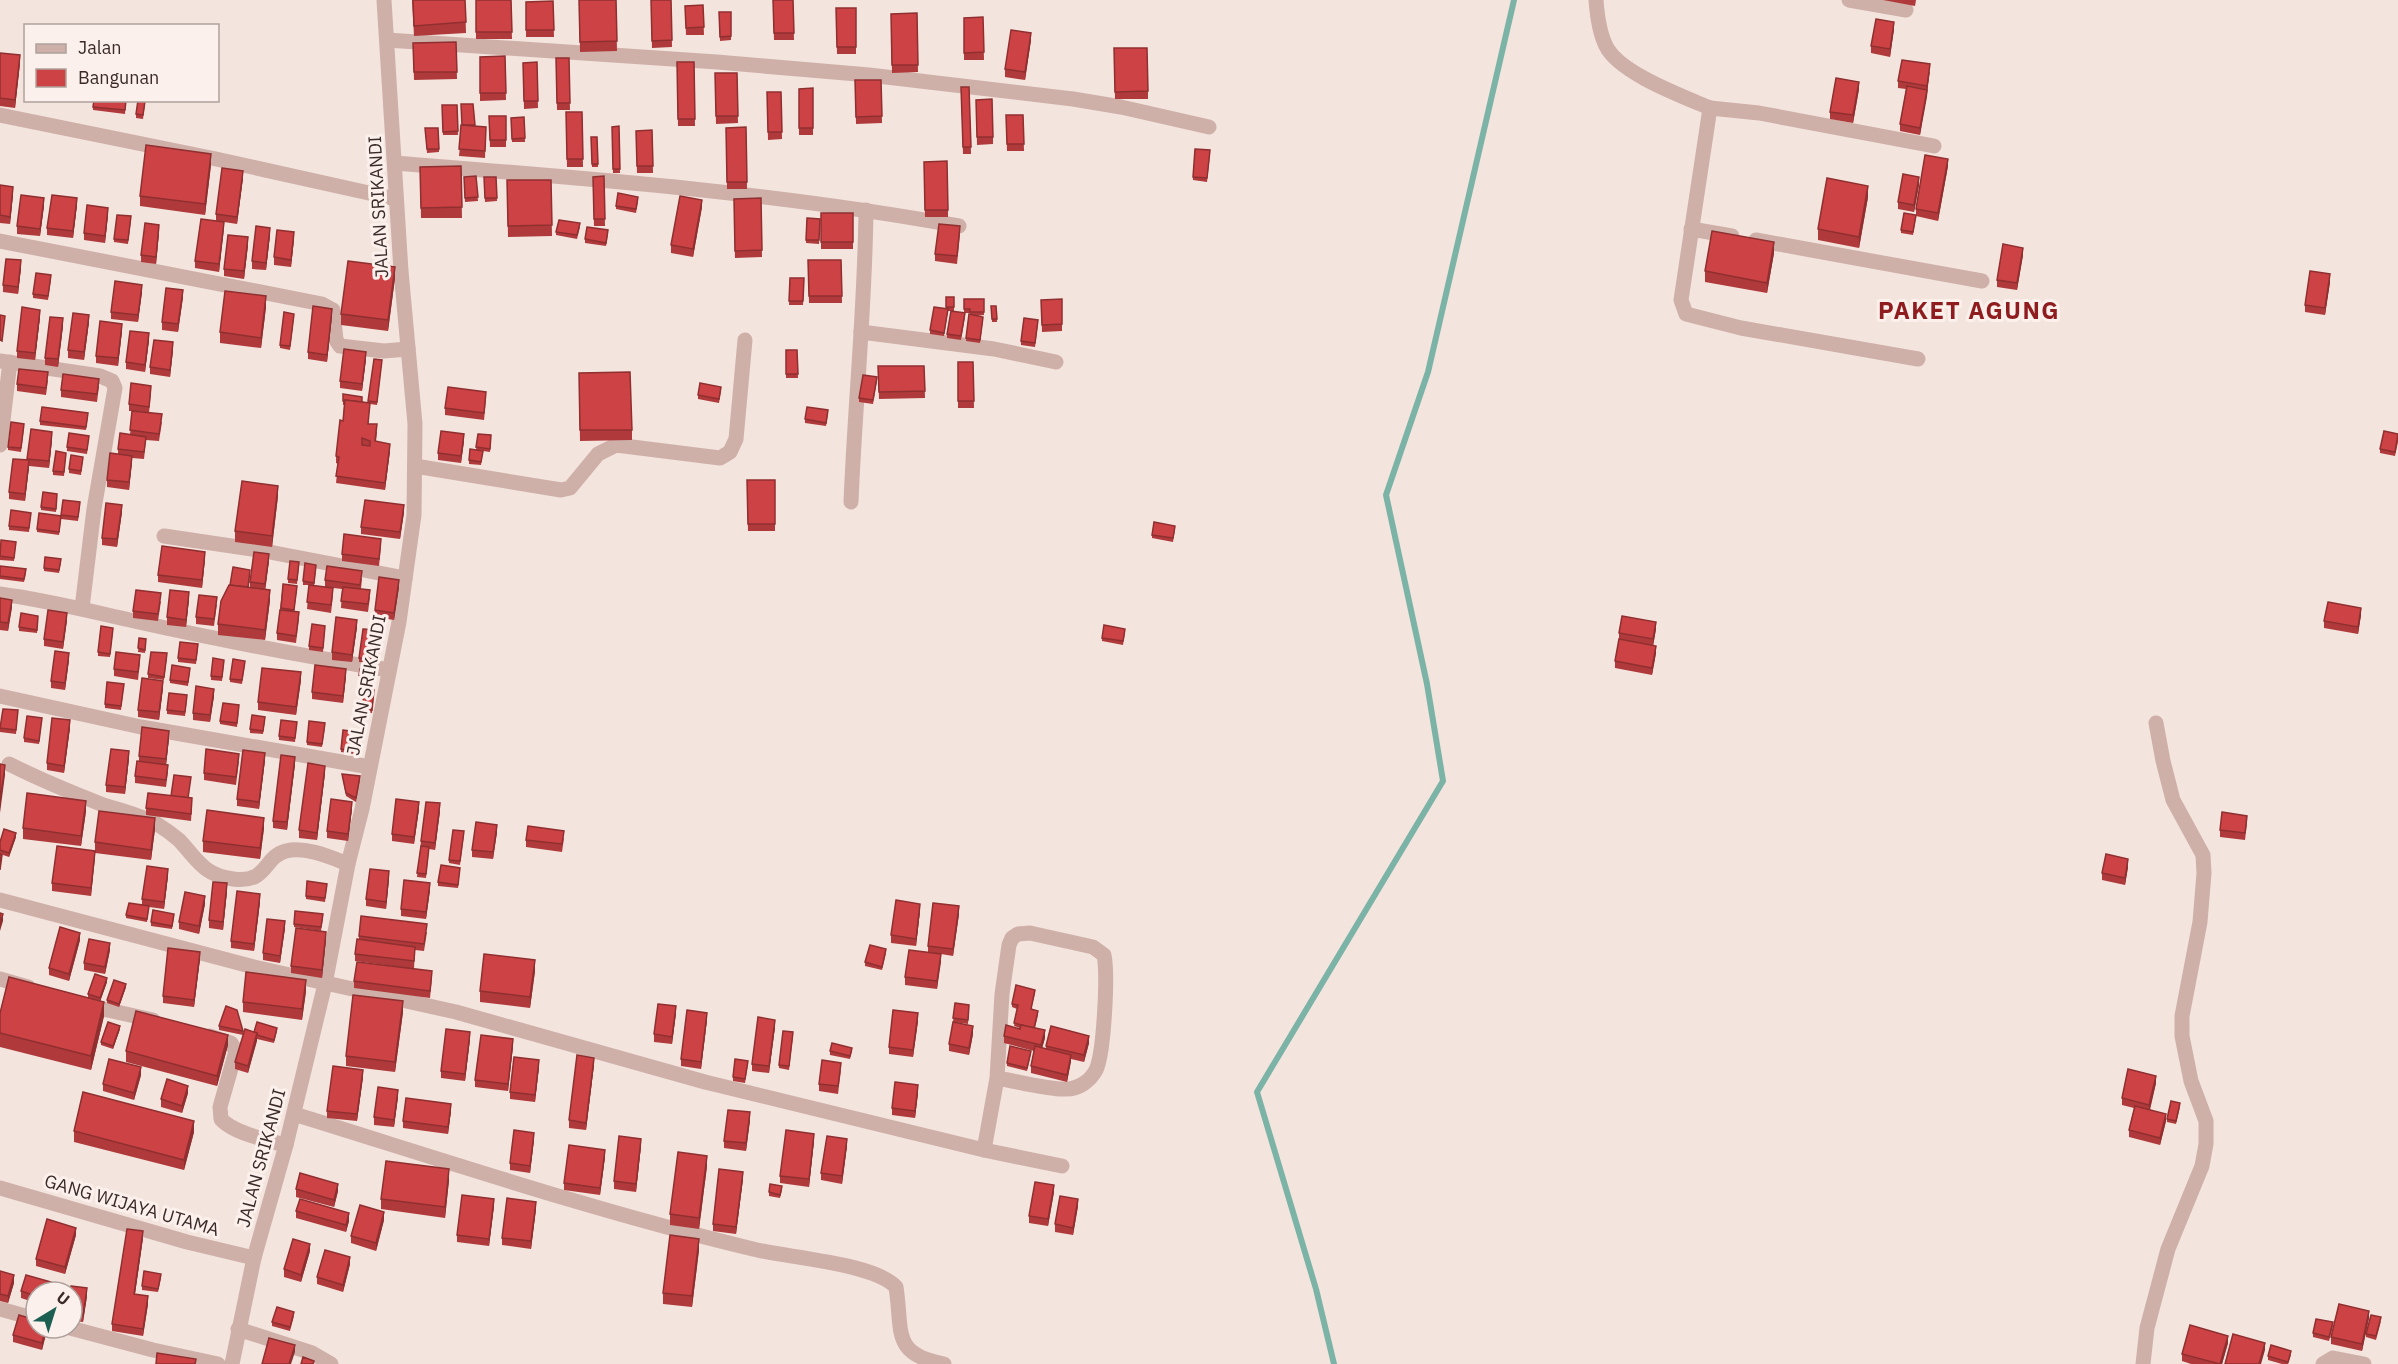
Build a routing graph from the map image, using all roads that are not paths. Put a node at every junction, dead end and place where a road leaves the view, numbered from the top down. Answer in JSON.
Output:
{"nodes":[{"id":1,"x":384,"y":0,"type":"edge"},
{"id":2,"x":1596,"y":0,"type":"edge"},
{"id":3,"x":1849,"y":0,"type":"edge"},
{"id":4,"x":1906,"y":10,"type":"dead end"},
{"id":5,"x":387,"y":40,"type":"junction"},
{"id":6,"x":1710,"y":108,"type":"junction"},
{"id":7,"x":0,"y":115,"type":"edge"},
{"id":8,"x":1209,"y":127,"type":"dead end"},
{"id":9,"x":1934,"y":146,"type":"dead end"},
{"id":10,"x":394,"y":163,"type":"junction"},
{"id":11,"x":396,"y":199,"type":"junction"},
{"id":12,"x":866,"y":210,"type":"junction"},
{"id":13,"x":959,"y":226,"type":"edge"},
{"id":14,"x":1691,"y":229,"type":"junction"},
{"id":15,"x":0,"y":241,"type":"edge"},
{"id":16,"x":1982,"y":281,"type":"dead end"},
{"id":17,"x":861,"y":332,"type":"junction"},
{"id":18,"x":745,"y":340,"type":"dead end"},
{"id":19,"x":408,"y":349,"type":"junction"},
{"id":20,"x":1918,"y":359,"type":"dead end"},
{"id":21,"x":5,"y":362,"type":"edge"},
{"id":22,"x":1056,"y":362,"type":"dead end"},
{"id":23,"x":0,"y":445,"type":"edge"},
{"id":24,"x":415,"y":466,"type":"junction"},
{"id":25,"x":851,"y":502,"type":"dead end"},
{"id":26,"x":164,"y":536,"type":"dead end"},
{"id":27,"x":405,"y":578,"type":"junction"},
{"id":28,"x":0,"y":594,"type":"edge"},
{"id":29,"x":82,"y":608,"type":"junction"},
{"id":30,"x":389,"y":670,"type":"junction"},
{"id":31,"x":0,"y":696,"type":"edge"},
{"id":32,"x":2156,"y":723,"type":"dead end"},
{"id":33,"x":9,"y":764,"type":"dead end"},
{"id":34,"x":370,"y":767,"type":"junction"},
{"id":35,"x":348,"y":864,"type":"junction"},
{"id":36,"x":0,"y":900,"type":"edge"},
{"id":37,"x":0,"y":980,"type":"edge"},
{"id":38,"x":325,"y":984,"type":"junction"},
{"id":39,"x":43,"y":992,"type":"edge"},
{"id":40,"x":76,"y":1002,"type":"edge"},
{"id":41,"x":172,"y":1025,"type":"edge"},
{"id":42,"x":191,"y":1030,"type":"edge"},
{"id":43,"x":997,"y":1078,"type":"junction"},
{"id":44,"x":294,"y":1114,"type":"junction"},
{"id":45,"x":286,"y":1144,"type":"junction"},
{"id":46,"x":984,"y":1150,"type":"junction"},
{"id":47,"x":1062,"y":1166,"type":"dead end"},
{"id":48,"x":0,"y":1188,"type":"edge"},
{"id":49,"x":254,"y":1258,"type":"junction"},
{"id":50,"x":0,"y":1309,"type":"edge"},
{"id":51,"x":24,"y":1316,"type":"edge"},
{"id":52,"x":238,"y":1329,"type":"junction"},
{"id":53,"x":84,"y":1332,"type":"edge"},
{"id":54,"x":218,"y":1364,"type":"edge"},
{"id":55,"x":232,"y":1364,"type":"edge"},
{"id":56,"x":331,"y":1364,"type":"edge"},
{"id":57,"x":944,"y":1364,"type":"edge"},
{"id":58,"x":2143,"y":1364,"type":"edge"},
{"id":59,"x":2323,"y":1364,"type":"edge"},
{"id":60,"x":2364,"y":1364,"type":"edge"}],
"edges":[{"from":1,"to":5,"type":"street","name":"JALAN SRIKANDI"},
{"from":2,"to":6,"type":"street"},
{"from":3,"to":4,"type":"street"},
{"from":5,"to":8,"type":"street"},
{"from":5,"to":10,"type":"street","name":"JALAN SRIKANDI"},
{"from":6,"to":9,"type":"street"},
{"from":6,"to":14,"type":"street"},
{"from":7,"to":11,"type":"street"},
{"from":10,"to":11,"type":"street","name":"JALAN SRIKANDI"},
{"from":10,"to":12,"type":"street"},
{"from":11,"to":19,"type":"street","name":"JALAN SRIKANDI"},
{"from":12,"to":13,"type":"street"},
{"from":12,"to":17,"type":"street"},
{"from":14,"to":16,"type":"street"},
{"from":14,"to":20,"type":"street"},
{"from":15,"to":19,"type":"street"},
{"from":17,"to":22,"type":"street"},
{"from":17,"to":25,"type":"street"},
{"from":18,"to":24,"type":"street"},
{"from":19,"to":24,"type":"street","name":"JALAN SRIKANDI"},
{"from":21,"to":23,"type":"street"},
{"from":21,"to":29,"type":"street"},
{"from":24,"to":27,"type":"street","name":"JALAN SRIKANDI"},
{"from":26,"to":27,"type":"street"},
{"from":27,"to":30,"type":"street","name":"JALAN SRIKANDI"},
{"from":28,"to":29,"type":"street"},
{"from":29,"to":30,"type":"street"},
{"from":30,"to":34,"type":"street","name":"JALAN SRIKANDI"},
{"from":31,"to":34,"type":"street"},
{"from":32,"to":58,"type":"street"},
{"from":33,"to":35,"type":"street"},
{"from":34,"to":35,"type":"street","name":"JALAN SRIKANDI"},
{"from":35,"to":38,"type":"street","name":"JALAN SRIKANDI"},
{"from":36,"to":38,"type":"street"},
{"from":37,"to":39,"type":"street"},
{"from":38,"to":44,"type":"street","name":"JALAN SRIKANDI"},
{"from":38,"to":46,"type":"street"},
{"from":40,"to":41,"type":"street"},
{"from":42,"to":45,"type":"street"},
{"from":43,"to":43,"type":"street"},
{"from":43,"to":46,"type":"street"},
{"from":44,"to":45,"type":"street","name":"JALAN SRIKANDI"},
{"from":44,"to":57,"type":"street"},
{"from":45,"to":49,"type":"street","name":"JALAN SRIKANDI"},
{"from":46,"to":47,"type":"street"},
{"from":48,"to":49,"type":"street","name":"GANG WIJAYA UTAMA"},
{"from":49,"to":52,"type":"street","name":"JALAN SRIKANDI"},
{"from":50,"to":51,"type":"street"},
{"from":52,"to":55,"type":"street","name":"JALAN SRIKANDI"},
{"from":52,"to":56,"type":"street"},
{"from":53,"to":54,"type":"street"},
{"from":59,"to":60,"type":"street"}]}
